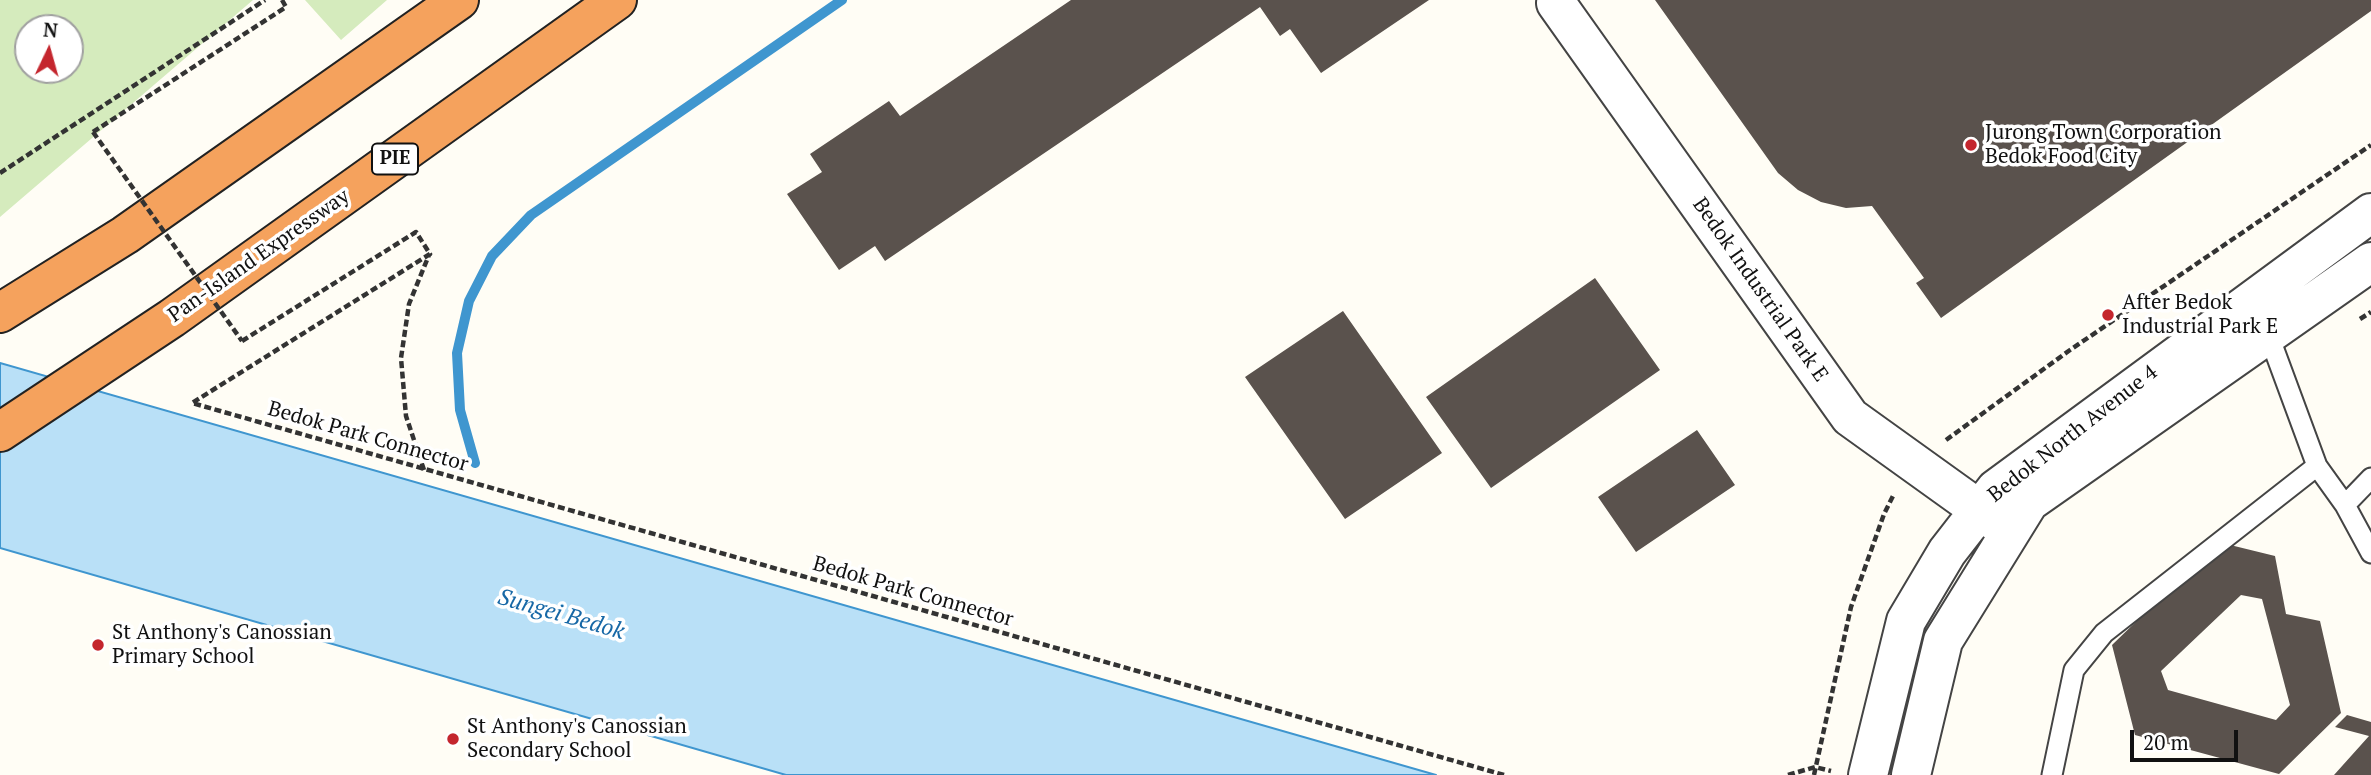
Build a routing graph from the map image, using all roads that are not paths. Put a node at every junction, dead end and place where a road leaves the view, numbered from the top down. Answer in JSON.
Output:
{"nodes":[{"id":1,"x":459,"y":0,"type":"edge"},
{"id":2,"x":617,"y":0,"type":"edge"},
{"id":3,"x":1556,"y":3,"type":"dead end"},
{"id":4,"x":2371,"y":213,"type":"edge"},
{"id":5,"x":2371,"y":262,"type":"edge"},
{"id":6,"x":0,"y":313,"type":"edge"},
{"id":7,"x":2269,"y":336,"type":"junction"},
{"id":8,"x":0,"y":432,"type":"edge"},
{"id":9,"x":2317,"y":466,"type":"junction"},
{"id":10,"x":2371,"y":478,"type":"edge"},
{"id":11,"x":2345,"y":505,"type":"junction"},
{"id":12,"x":1995,"y":520,"type":"junction"},
{"id":13,"x":2371,"y":553,"type":"edge"},
{"id":14,"x":1868,"y":775,"type":"edge"},
{"id":15,"x":1911,"y":775,"type":"edge"},
{"id":16,"x":2052,"y":775,"type":"edge"}],
"edges":[{"from":1,"to":6,"type":"highway"},
{"from":2,"to":8,"type":"highway","name":"Pan-Island Expressway","number":"PIE"},
{"from":3,"to":12,"type":"street","name":"Bedok Industrial Park E"},
{"from":4,"to":12,"type":"street","name":"Bedok North Avenue 4"},
{"from":5,"to":7,"type":"street","name":"Bedok North Avenue 4"},
{"from":7,"to":9,"type":"lane"},
{"from":7,"to":12,"type":"street","name":"Bedok North Avenue 4"},
{"from":9,"to":11,"type":"lane"},
{"from":9,"to":16,"type":"lane"},
{"from":10,"to":11,"type":"lane"},
{"from":11,"to":13,"type":"lane"},
{"from":12,"to":14,"type":"street","name":"Bedok North Avenue 4"},
{"from":12,"to":15,"type":"street","name":"Bedok North Avenue 4"}]}
